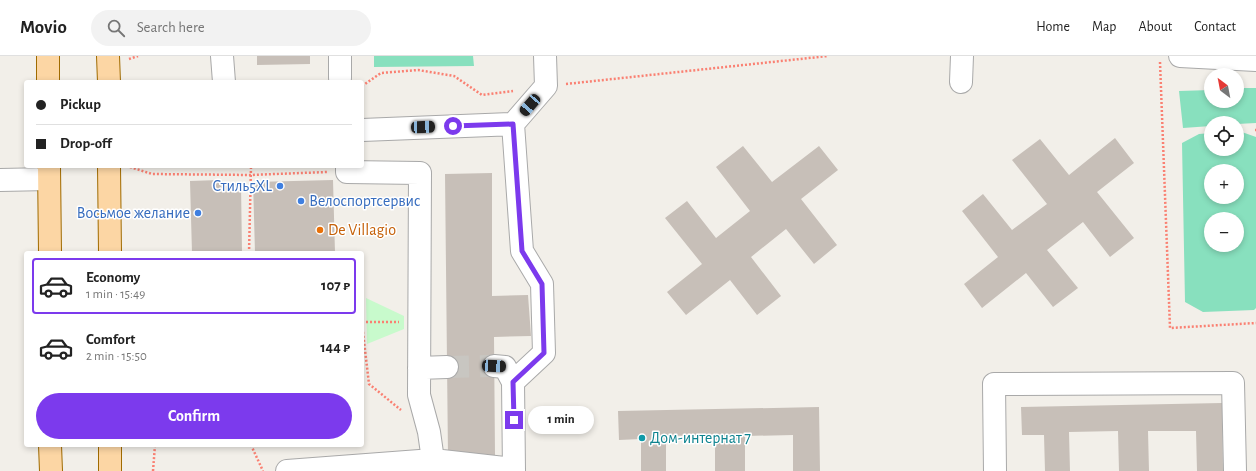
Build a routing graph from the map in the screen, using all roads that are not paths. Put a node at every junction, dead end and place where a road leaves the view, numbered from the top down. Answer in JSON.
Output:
{"nodes":[{"id":1,"x":48,"y":56,"type":"edge"},
{"id":2,"x":108,"y":56,"type":"edge"},
{"id":3,"x":222,"y":56,"type":"edge"},
{"id":4,"x":340,"y":56,"type":"edge"},
{"id":5,"x":545,"y":56,"type":"edge"},
{"id":6,"x":962,"y":56,"type":"edge"},
{"id":7,"x":1180,"y":56,"type":"edge"},
{"id":8,"x":1211,"y":57,"type":"edge"},
{"id":9,"x":1256,"y":60,"type":"edge"},
{"id":10,"x":340,"y":78,"type":"dead end"},
{"id":11,"x":48,"y":80,"type":"edge"},
{"id":12,"x":108,"y":80,"type":"edge"},
{"id":13,"x":224,"y":80,"type":"edge"},
{"id":14,"x":961,"y":82,"type":"dead end"},
{"id":15,"x":513,"y":124,"type":"junction"},
{"id":16,"x":364,"y":130,"type":"edge"},
{"id":17,"x":109,"y":168,"type":"edge"},
{"id":18,"x":347,"y":169,"type":"edge"},
{"id":19,"x":49,"y":173,"type":"edge"},
{"id":20,"x":0,"y":180,"type":"edge"},
{"id":21,"x":50,"y":251,"type":"edge"},
{"id":22,"x":110,"y":251,"type":"edge"},
{"id":23,"x":494,"y":366,"type":"tunnel mouth"},
{"id":24,"x":447,"y":367,"type":"tunnel mouth"},
{"id":25,"x":419,"y":368,"type":"junction"},
{"id":26,"x":513,"y":382,"type":"junction"},
{"id":27,"x":50,"y":447,"type":"edge"},
{"id":28,"x":110,"y":447,"type":"edge"},
{"id":29,"x":434,"y":465,"type":"edge"},
{"id":30,"x":514,"y":470,"type":"edge"},
{"id":31,"x":50,"y":471,"type":"edge"},
{"id":32,"x":110,"y":471,"type":"edge"},
{"id":33,"x":287,"y":471,"type":"edge"},
{"id":34,"x":995,"y":471,"type":"edge"},
{"id":35,"x":1235,"y":471,"type":"edge"}],
"edges":[{"from":1,"to":11,"type":"main road"},
{"from":2,"to":12,"type":"main road"},
{"from":3,"to":13,"type":"lane"},
{"from":4,"to":10,"type":"lane"},
{"from":5,"to":15,"type":"lane"},
{"from":6,"to":14,"type":"lane"},
{"from":7,"to":8,"type":"lane"},
{"from":8,"to":9,"type":"lane"},
{"from":15,"to":16,"type":"lane"},
{"from":15,"to":26,"type":"lane"},
{"from":17,"to":22,"type":"main road"},
{"from":18,"to":25,"type":"lane"},
{"from":19,"to":20,"type":"lane"},
{"from":19,"to":21,"type":"main road"},
{"from":23,"to":26,"type":"lane"},
{"from":24,"to":25,"type":"lane"},
{"from":25,"to":29,"type":"lane"},
{"from":26,"to":30,"type":"lane"},
{"from":27,"to":31,"type":"main road"},
{"from":28,"to":32,"type":"main road"},
{"from":29,"to":30,"type":"lane"},
{"from":29,"to":33,"type":"lane"},
{"from":34,"to":35,"type":"lane"}]}
